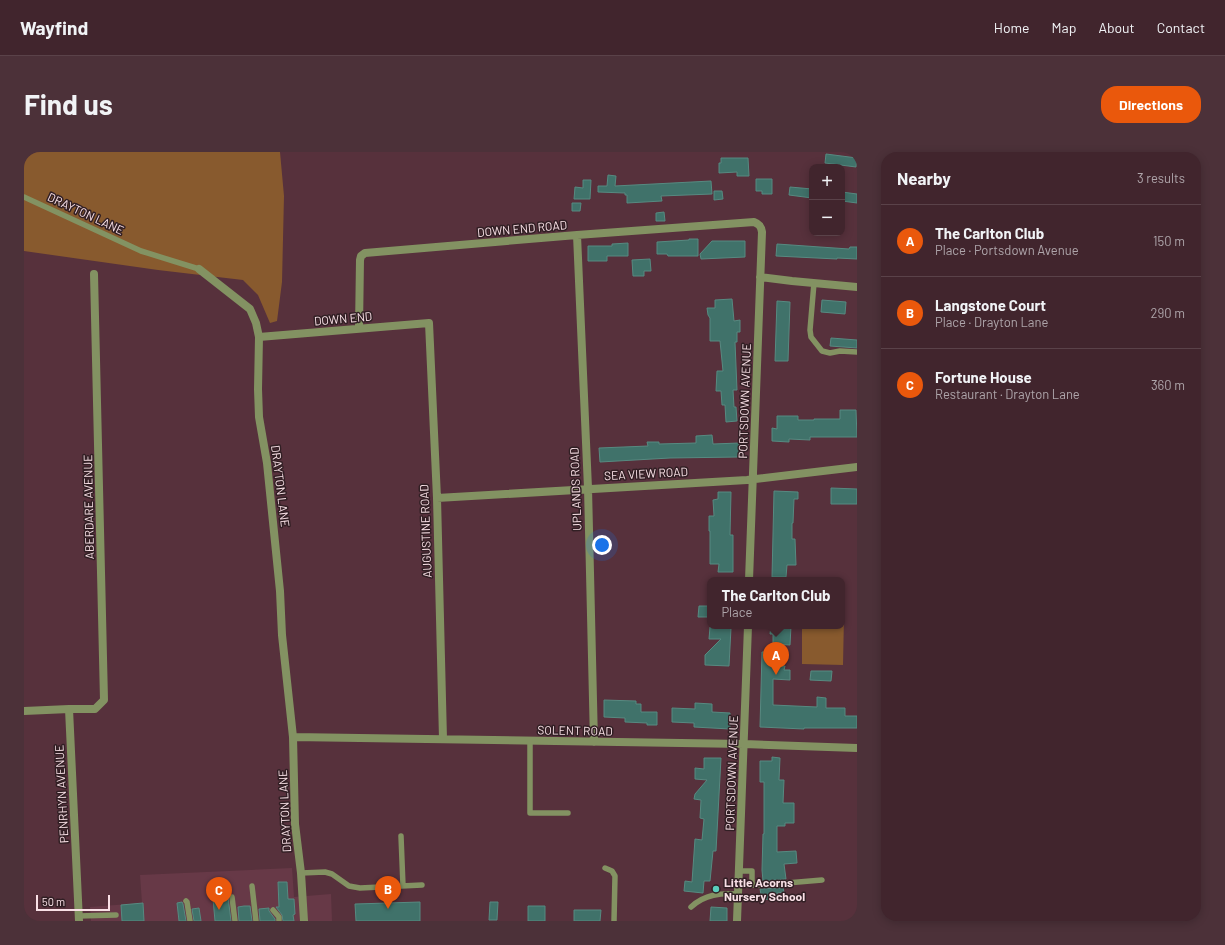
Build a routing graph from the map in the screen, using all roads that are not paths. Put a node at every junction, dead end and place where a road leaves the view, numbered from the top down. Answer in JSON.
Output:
{"nodes":[{"id":1,"x":24,"y":198,"type":"edge"},
{"id":2,"x":758,"y":223,"type":"joint"},
{"id":3,"x":577,"y":235,"type":"junction"},
{"id":4,"x":199,"y":269,"type":"joint"},
{"id":5,"x":94,"y":274,"type":"dead end"},
{"id":6,"x":760,"y":277,"type":"junction"},
{"id":7,"x":814,"y":283,"type":"junction"},
{"id":8,"x":857,"y":287,"type":"edge"},
{"id":9,"x":429,"y":323,"type":"joint"},
{"id":10,"x":359,"y":328,"type":"junction"},
{"id":11,"x":259,"y":336,"type":"junction"},
{"id":12,"x":857,"y":352,"type":"edge"},
{"id":13,"x":857,"y":467,"type":"edge"},
{"id":14,"x":752,"y":479,"type":"junction"},
{"id":15,"x":588,"y":488,"type":"junction"},
{"id":16,"x":437,"y":498,"type":"junction"},
{"id":17,"x":749,"y":577,"type":"edge"},
{"id":18,"x":748,"y":629,"type":"edge"},
{"id":19,"x":68,"y":709,"type":"junction"},
{"id":20,"x":24,"y":711,"type":"edge"},
{"id":21,"x":293,"y":737,"type":"junction"},
{"id":22,"x":443,"y":739,"type":"junction"},
{"id":23,"x":530,"y":742,"type":"junction"},
{"id":24,"x":594,"y":742,"type":"junction"},
{"id":25,"x":744,"y":744,"type":"junction"},
{"id":26,"x":857,"y":748,"type":"edge"},
{"id":27,"x":568,"y":812,"type":"dead end"},
{"id":28,"x":402,"y":836,"type":"dead end"},
{"id":29,"x":605,"y":868,"type":"dead end"},
{"id":30,"x":739,"y":871,"type":"junction"},
{"id":31,"x":301,"y":873,"type":"junction"},
{"id":32,"x":822,"y":880,"type":"dead end"},
{"id":33,"x":752,"y":884,"type":"junction"},
{"id":34,"x":422,"y":885,"type":"dead end"},
{"id":35,"x":738,"y":885,"type":"junction"},
{"id":36,"x":252,"y":886,"type":"dead end"},
{"id":37,"x":404,"y":886,"type":"junction"},
{"id":38,"x":738,"y":894,"type":"junction"},
{"id":39,"x":232,"y":897,"type":"dead end"},
{"id":40,"x":186,"y":901,"type":"dead end"},
{"id":41,"x":692,"y":907,"type":"dead end"},
{"id":42,"x":273,"y":910,"type":"dead end"},
{"id":43,"x":116,"y":915,"type":"dead end"},
{"id":44,"x":78,"y":919,"type":"edge"},
{"id":45,"x":190,"y":921,"type":"edge"},
{"id":46,"x":235,"y":921,"type":"edge"},
{"id":47,"x":256,"y":921,"type":"edge"},
{"id":48,"x":279,"y":921,"type":"edge"},
{"id":49,"x":304,"y":921,"type":"edge"},
{"id":50,"x":614,"y":921,"type":"edge"},
{"id":51,"x":737,"y":921,"type":"edge"}],
"edges":[{"from":1,"to":4,"type":"lane","name":"DRAYTON LANE"},
{"from":2,"to":3,"type":"street","name":"DOWN END ROAD"},
{"from":2,"to":6,"type":"street","name":"PORTSDOWN AVENUE"},
{"from":3,"to":10,"type":"street","name":"DOWN END ROAD"},
{"from":3,"to":15,"type":"street","name":"UPLANDS ROAD"},
{"from":4,"to":11,"type":"street","name":"DRAYTON LANE"},
{"from":5,"to":19,"type":"street","name":"ABERDARE AVENUE"},
{"from":6,"to":7,"type":"street"},
{"from":6,"to":14,"type":"street","name":"PORTSDOWN AVENUE"},
{"from":7,"to":8,"type":"street"},
{"from":7,"to":12,"type":"lane"},
{"from":9,"to":10,"type":"street","name":"DOWN END"},
{"from":9,"to":16,"type":"street","name":"AUGUSTINE ROAD"},
{"from":10,"to":11,"type":"street","name":"DOWN END"},
{"from":11,"to":21,"type":"street","name":"DRAYTON LANE"},
{"from":13,"to":14,"type":"street","name":"SEA VIEW ROAD"},
{"from":14,"to":15,"type":"street","name":"SEA VIEW ROAD"},
{"from":14,"to":17,"type":"street","name":"PORTSDOWN AVENUE"},
{"from":15,"to":16,"type":"street","name":"SEA VIEW ROAD"},
{"from":15,"to":24,"type":"street","name":"UPLANDS ROAD"},
{"from":16,"to":22,"type":"street","name":"AUGUSTINE ROAD"},
{"from":18,"to":25,"type":"street","name":"PORTSDOWN AVENUE"},
{"from":19,"to":20,"type":"street"},
{"from":19,"to":44,"type":"street","name":"PENRHYN AVENUE"},
{"from":21,"to":22,"type":"street","name":"SOLENT ROAD"},
{"from":21,"to":31,"type":"street","name":"DRAYTON LANE"},
{"from":22,"to":23,"type":"street","name":"SOLENT ROAD"},
{"from":23,"to":24,"type":"street","name":"SOLENT ROAD"},
{"from":23,"to":27,"type":"lane"},
{"from":24,"to":25,"type":"street","name":"SOLENT ROAD"},
{"from":25,"to":26,"type":"street","name":"SOLENT ROAD"},
{"from":25,"to":30,"type":"street","name":"PORTSDOWN AVENUE"},
{"from":28,"to":37,"type":"lane"},
{"from":29,"to":50,"type":"lane"},
{"from":30,"to":33,"type":"lane"},
{"from":30,"to":35,"type":"street","name":"PORTSDOWN AVENUE"},
{"from":31,"to":37,"type":"lane"},
{"from":31,"to":49,"type":"street","name":"DRAYTON LANE"},
{"from":32,"to":33,"type":"lane"},
{"from":33,"to":35,"type":"lane"},
{"from":34,"to":37,"type":"lane"},
{"from":35,"to":38,"type":"street","name":"PORTSDOWN AVENUE"},
{"from":36,"to":47,"type":"lane"},
{"from":38,"to":41,"type":"lane"},
{"from":38,"to":51,"type":"street","name":"PORTSDOWN AVENUE"},
{"from":39,"to":46,"type":"lane"},
{"from":40,"to":45,"type":"lane"},
{"from":42,"to":48,"type":"lane"},
{"from":43,"to":44,"type":"lane"}]}
